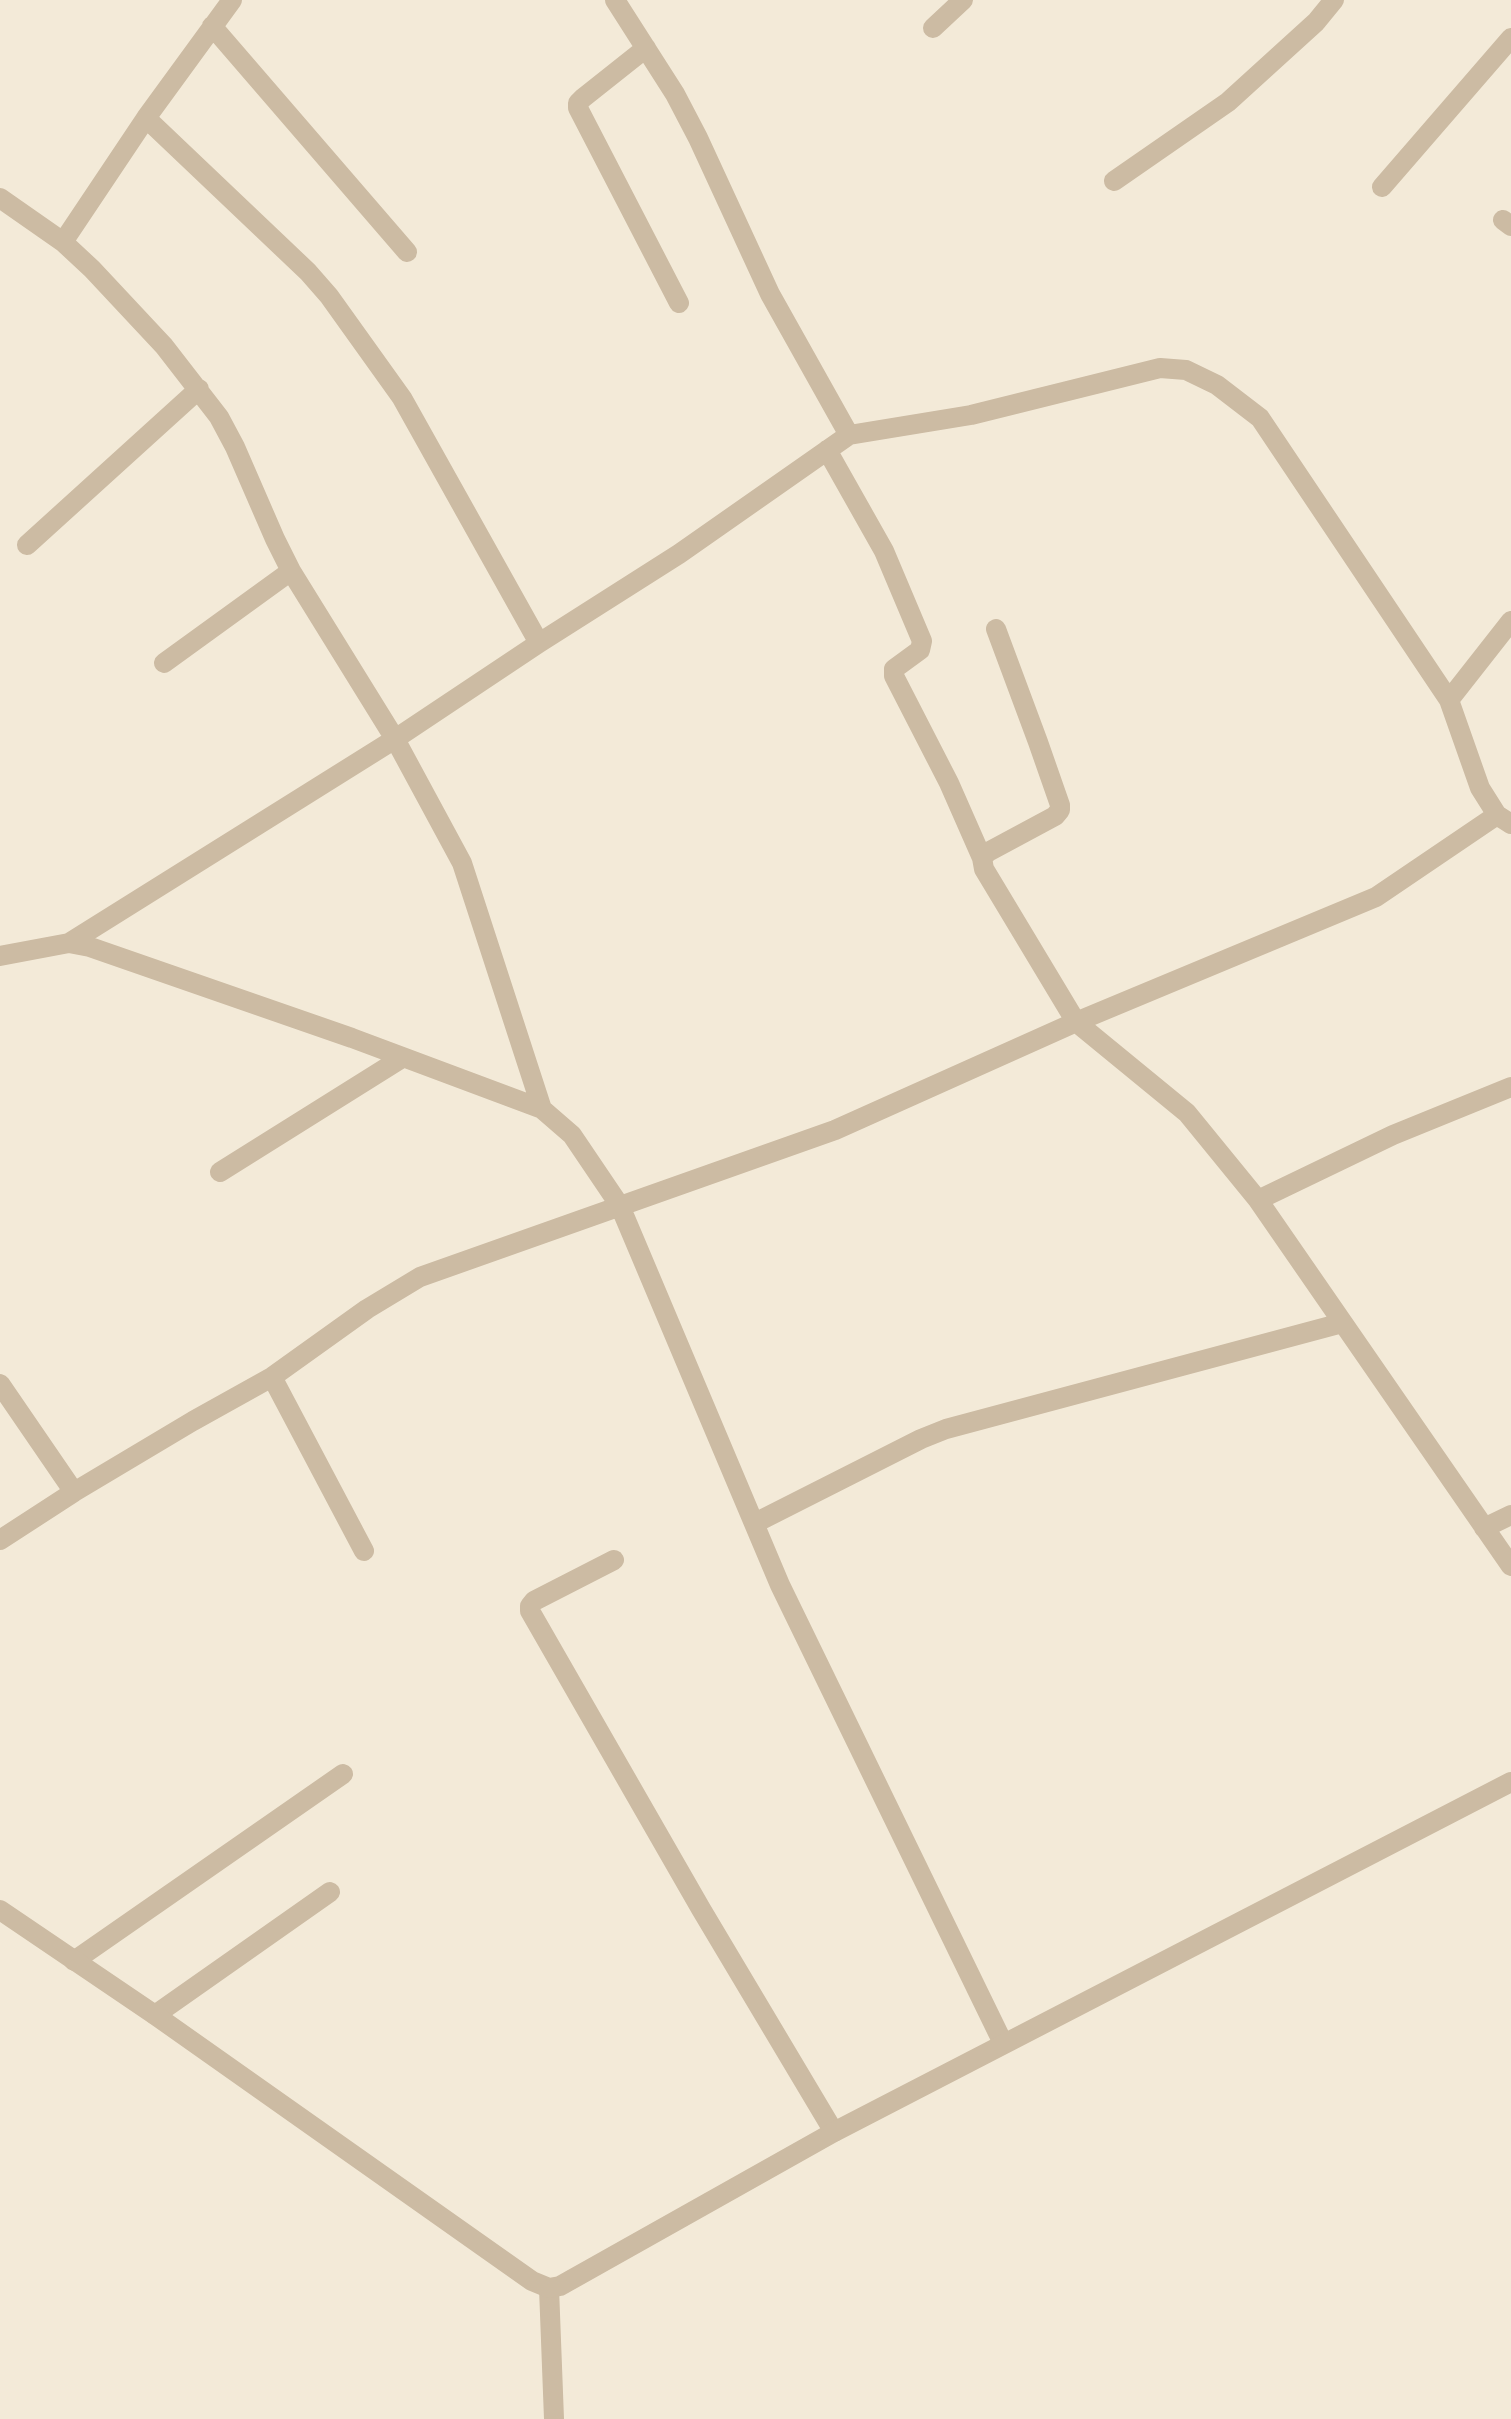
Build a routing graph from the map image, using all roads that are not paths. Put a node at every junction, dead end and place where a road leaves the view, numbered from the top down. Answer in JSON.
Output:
{"nodes":[{"id":1,"x":232,"y":0,"type":"edge"},
{"id":2,"x":615,"y":0,"type":"edge"},
{"id":3,"x":963,"y":0,"type":"edge"},
{"id":4,"x":1334,"y":0,"type":"edge"},
{"id":5,"x":212,"y":26,"type":"junction"},
{"id":6,"x":933,"y":28,"type":"dead end"},
{"id":7,"x":1511,"y":38,"type":"edge"},
{"id":8,"x":646,"y":48,"type":"junction"},
{"id":9,"x":146,"y":118,"type":"junction"},
{"id":10,"x":1114,"y":181,"type":"dead end"},
{"id":11,"x":1382,"y":187,"type":"dead end"},
{"id":12,"x":0,"y":198,"type":"edge"},
{"id":13,"x":63,"y":242,"type":"junction"},
{"id":14,"x":407,"y":252,"type":"dead end"},
{"id":15,"x":679,"y":303,"type":"dead end"},
{"id":16,"x":199,"y":389,"type":"junction"},
{"id":17,"x":849,"y":435,"type":"junction"},
{"id":18,"x":827,"y":450,"type":"junction"},
{"id":19,"x":27,"y":545,"type":"dead end"},
{"id":20,"x":291,"y":571,"type":"junction"},
{"id":21,"x":1511,"y":621,"type":"edge"},
{"id":22,"x":996,"y":629,"type":"dead end"},
{"id":23,"x":539,"y":643,"type":"junction"},
{"id":24,"x":164,"y":663,"type":"dead end"},
{"id":25,"x":1449,"y":700,"type":"junction"},
{"id":26,"x":395,"y":739,"type":"junction"},
{"id":27,"x":1504,"y":820,"type":"edge"},
{"id":28,"x":982,"y":858,"type":"junction"},
{"id":29,"x":69,"y":943,"type":"junction"},
{"id":30,"x":0,"y":956,"type":"edge"},
{"id":31,"x":1076,"y":1022,"type":"junction"},
{"id":32,"x":402,"y":1058,"type":"junction"},
{"id":33,"x":1511,"y":1087,"type":"edge"},
{"id":34,"x":542,"y":1109,"type":"junction"},
{"id":35,"x":220,"y":1172,"type":"dead end"},
{"id":36,"x":1258,"y":1200,"type":"junction"},
{"id":37,"x":620,"y":1206,"type":"junction"},
{"id":38,"x":1342,"y":1323,"type":"junction"},
{"id":39,"x":272,"y":1377,"type":"junction"},
{"id":40,"x":0,"y":1384,"type":"edge"},
{"id":41,"x":74,"y":1492,"type":"junction"},
{"id":42,"x":1511,"y":1515,"type":"edge"},
{"id":43,"x":755,"y":1523,"type":"junction"},
{"id":44,"x":1484,"y":1528,"type":"junction"},
{"id":45,"x":0,"y":1540,"type":"edge"},
{"id":46,"x":364,"y":1551,"type":"dead end"},
{"id":47,"x":614,"y":1560,"type":"dead end"},
{"id":48,"x":1511,"y":1566,"type":"edge"},
{"id":49,"x":343,"y":1774,"type":"dead end"},
{"id":50,"x":1511,"y":1782,"type":"edge"},
{"id":51,"x":330,"y":1892,"type":"dead end"},
{"id":52,"x":0,"y":1910,"type":"edge"},
{"id":53,"x":74,"y":1961,"type":"junction"},
{"id":54,"x":155,"y":2015,"type":"junction"},
{"id":55,"x":1003,"y":2043,"type":"junction"},
{"id":56,"x":834,"y":2132,"type":"junction"},
{"id":57,"x":549,"y":2288,"type":"junction"},
{"id":58,"x":554,"y":2419,"type":"edge"}],
"edges":[{"from":1,"to":5,"type":"street"},
{"from":2,"to":8,"type":"street"},
{"from":3,"to":6,"type":"street"},
{"from":4,"to":10,"type":"street"},
{"from":5,"to":9,"type":"street"},
{"from":5,"to":14,"type":"street"},
{"from":7,"to":11,"type":"street"},
{"from":8,"to":15,"type":"street"},
{"from":8,"to":17,"type":"street"},
{"from":9,"to":13,"type":"street"},
{"from":9,"to":23,"type":"street"},
{"from":12,"to":13,"type":"street"},
{"from":13,"to":16,"type":"street"},
{"from":16,"to":19,"type":"street"},
{"from":16,"to":20,"type":"street"},
{"from":17,"to":18,"type":"street"},
{"from":17,"to":25,"type":"street"},
{"from":18,"to":23,"type":"street"},
{"from":18,"to":28,"type":"street"},
{"from":20,"to":24,"type":"street"},
{"from":20,"to":26,"type":"street"},
{"from":21,"to":25,"type":"street"},
{"from":22,"to":28,"type":"street"},
{"from":23,"to":26,"type":"street"},
{"from":25,"to":27,"type":"street"},
{"from":26,"to":29,"type":"street"},
{"from":26,"to":34,"type":"street"},
{"from":27,"to":31,"type":"street"},
{"from":28,"to":31,"type":"street"},
{"from":29,"to":30,"type":"street"},
{"from":29,"to":32,"type":"street"},
{"from":31,"to":36,"type":"street"},
{"from":31,"to":37,"type":"street"},
{"from":32,"to":34,"type":"street"},
{"from":32,"to":35,"type":"street"},
{"from":33,"to":36,"type":"street"},
{"from":34,"to":37,"type":"street"},
{"from":36,"to":38,"type":"street"},
{"from":37,"to":39,"type":"street"},
{"from":37,"to":43,"type":"street"},
{"from":38,"to":43,"type":"street"},
{"from":38,"to":44,"type":"street"},
{"from":39,"to":41,"type":"street"},
{"from":39,"to":46,"type":"street"},
{"from":40,"to":41,"type":"street"},
{"from":41,"to":45,"type":"street"},
{"from":42,"to":44,"type":"street"},
{"from":43,"to":55,"type":"street"},
{"from":44,"to":48,"type":"street"},
{"from":47,"to":56,"type":"street"},
{"from":49,"to":53,"type":"street"},
{"from":50,"to":55,"type":"street"},
{"from":51,"to":54,"type":"street"},
{"from":52,"to":53,"type":"street"},
{"from":53,"to":54,"type":"street"},
{"from":54,"to":57,"type":"street"},
{"from":55,"to":56,"type":"street"},
{"from":56,"to":57,"type":"street"},
{"from":57,"to":58,"type":"street"}]}
